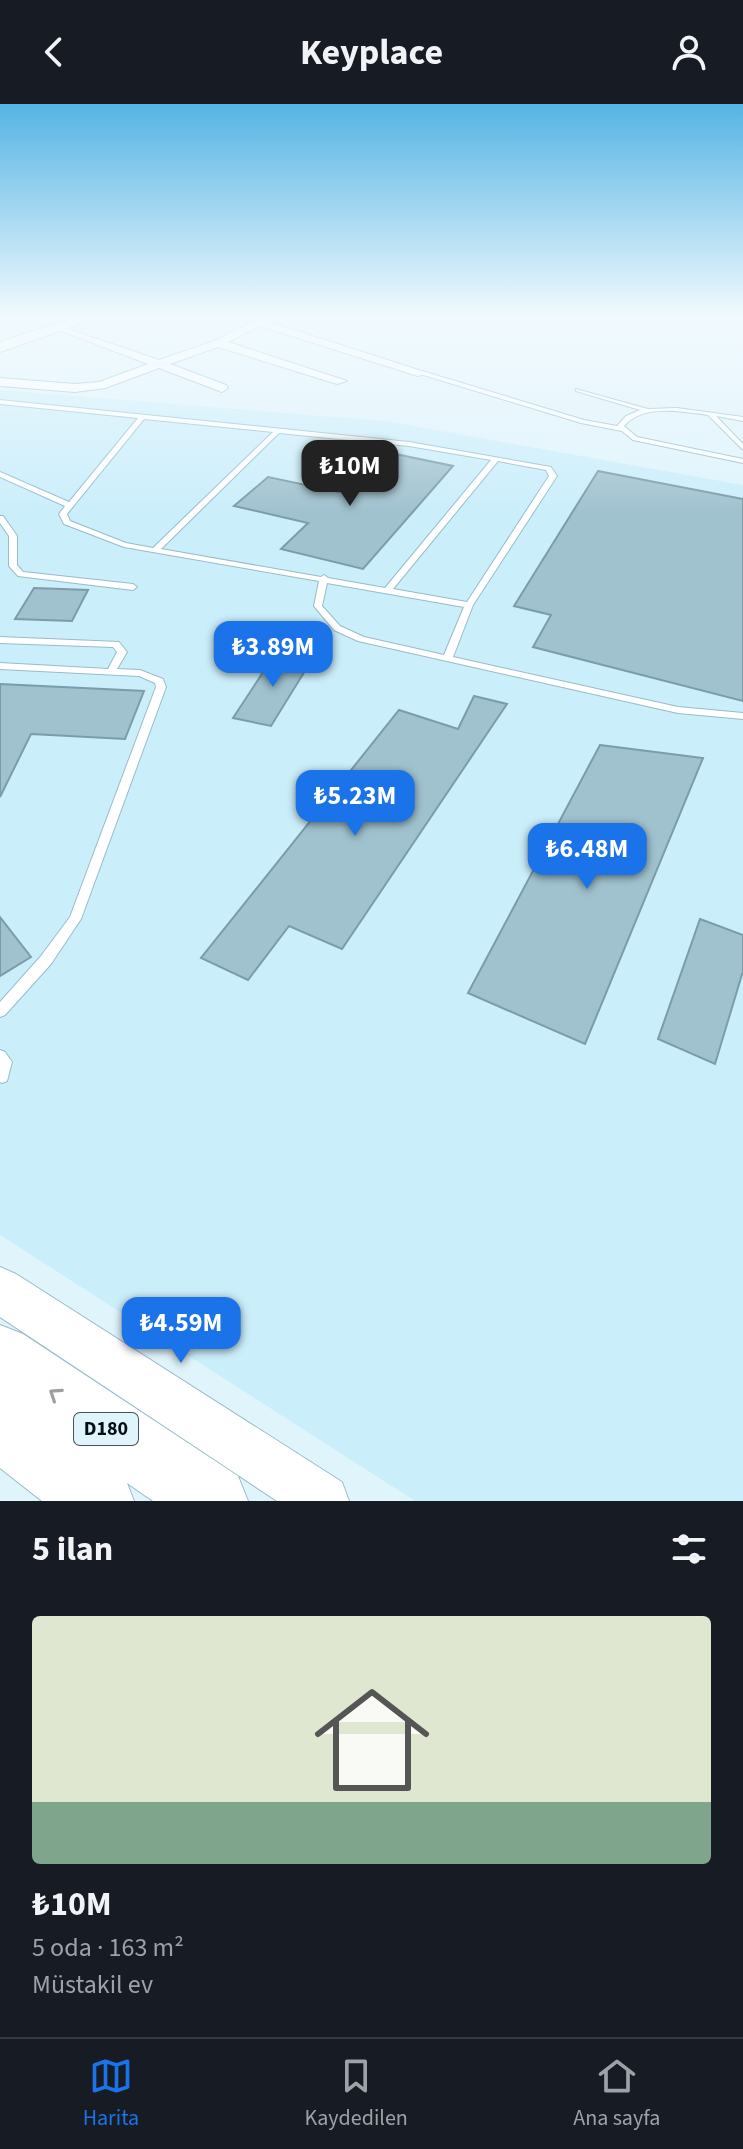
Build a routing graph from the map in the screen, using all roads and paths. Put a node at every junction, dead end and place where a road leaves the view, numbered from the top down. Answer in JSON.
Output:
{"nodes":[{"id":1,"x":107,"y":381,"type":"edge"},
{"id":2,"x":203,"y":381,"type":"edge"},
{"id":3,"x":449,"y":381,"type":"edge"},
{"id":4,"x":0,"y":382,"type":"edge"},
{"id":5,"x":222,"y":388,"type":"dead end"},
{"id":6,"x":578,"y":390,"type":"dead end"},
{"id":7,"x":0,"y":402,"type":"edge"},
{"id":8,"x":646,"y":410,"type":"junction"},
{"id":9,"x":711,"y":415,"type":"junction"},
{"id":10,"x":143,"y":416,"type":"junction"},
{"id":11,"x":743,"y":419,"type":"edge"},
{"id":12,"x":621,"y":429,"type":"junction"},
{"id":13,"x":276,"y":433,"type":"junction"},
{"id":14,"x":743,"y":448,"type":"edge"},
{"id":15,"x":497,"y":458,"type":"junction"},
{"id":16,"x":743,"y":461,"type":"edge"},
{"id":17,"x":0,"y":474,"type":"edge"},
{"id":18,"x":71,"y":506,"type":"junction"},
{"id":19,"x":0,"y":518,"type":"edge"},
{"id":20,"x":155,"y":550,"type":"junction"},
{"id":21,"x":324,"y":578,"type":"junction"},
{"id":22,"x":133,"y":587,"type":"dead end"},
{"id":23,"x":388,"y":590,"type":"junction"},
{"id":24,"x":469,"y":605,"type":"junction"},
{"id":25,"x":0,"y":640,"type":"edge"},
{"id":26,"x":448,"y":657,"type":"junction"},
{"id":27,"x":0,"y":666,"type":"edge"},
{"id":28,"x":111,"y":671,"type":"junction"},
{"id":29,"x":743,"y":716,"type":"edge"},
{"id":30,"x":0,"y":1011,"type":"edge"},
{"id":31,"x":0,"y":1056,"type":"edge"},
{"id":32,"x":2,"y":1076,"type":"edge"},
{"id":33,"x":0,"y":1290,"type":"edge"},
{"id":34,"x":0,"y":1357,"type":"edge"},
{"id":35,"x":0,"y":1426,"type":"edge"},
{"id":36,"x":99,"y":1501,"type":"edge"},
{"id":37,"x":213,"y":1501,"type":"edge"},
{"id":38,"x":323,"y":1501,"type":"edge"}],
"edges":[{"from":1,"to":4,"type":"street"},
{"from":2,"to":5,"type":"street"},
{"from":3,"to":12,"type":"lane"},
{"from":6,"to":8,"type":"lane"},
{"from":7,"to":10,"type":"lane"},
{"from":8,"to":9,"type":"lane"},
{"from":8,"to":12,"type":"lane"},
{"from":9,"to":11,"type":"lane"},
{"from":9,"to":14,"type":"lane"},
{"from":10,"to":13,"type":"lane"},
{"from":10,"to":18,"type":"lane"},
{"from":12,"to":16,"type":"lane"},
{"from":13,"to":15,"type":"lane"},
{"from":13,"to":20,"type":"lane"},
{"from":15,"to":23,"type":"lane"},
{"from":15,"to":24,"type":"lane"},
{"from":17,"to":18,"type":"lane"},
{"from":18,"to":20,"type":"lane"},
{"from":19,"to":22,"type":"lane"},
{"from":20,"to":21,"type":"lane"},
{"from":21,"to":23,"type":"lane"},
{"from":21,"to":26,"type":"lane"},
{"from":23,"to":24,"type":"lane"},
{"from":24,"to":26,"type":"lane"},
{"from":25,"to":28,"type":"lane"},
{"from":26,"to":29,"type":"lane"},
{"from":27,"to":28,"type":"lane"},
{"from":28,"to":30,"type":"lane"},
{"from":31,"to":32,"type":"lane"},
{"from":33,"to":38,"type":"street"},
{"from":37,"to":34,"type":"highway","number":"D180","one_way":true},
{"from":35,"to":36,"type":"highway","number":"D180"}]}
